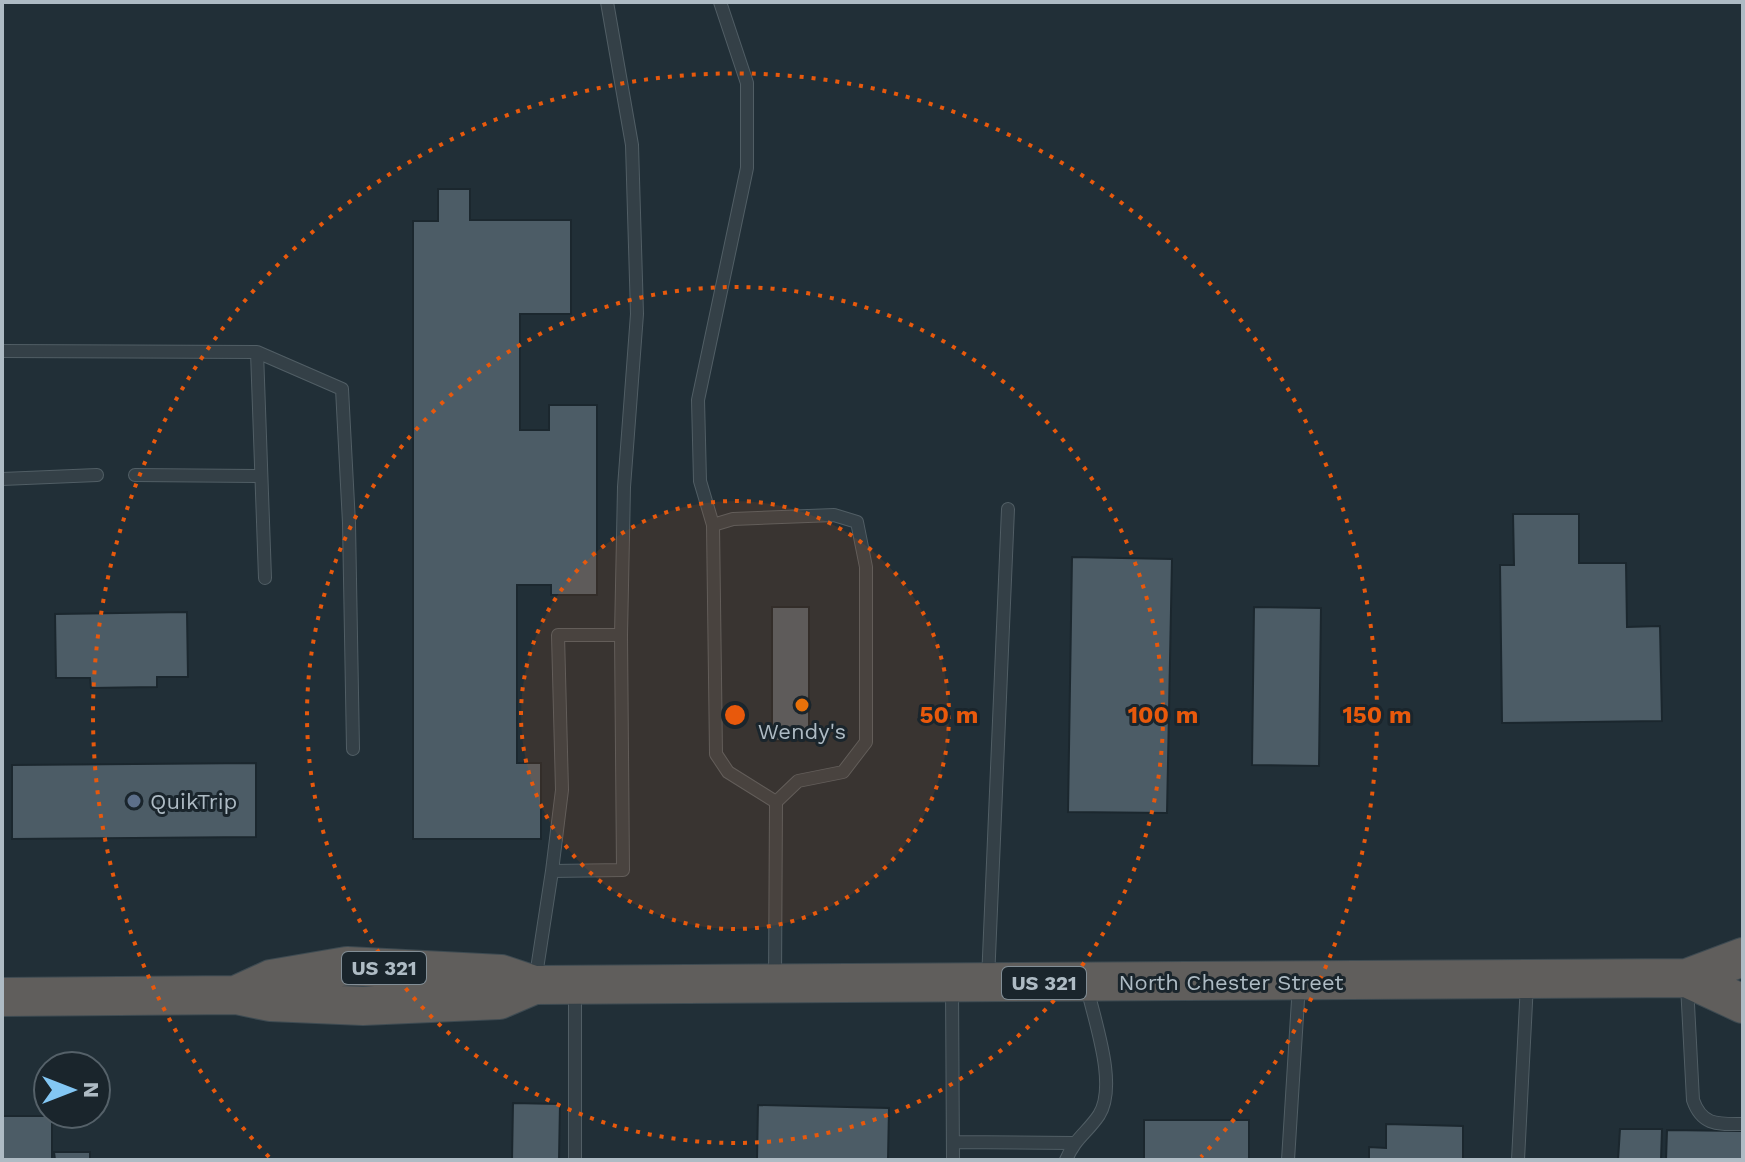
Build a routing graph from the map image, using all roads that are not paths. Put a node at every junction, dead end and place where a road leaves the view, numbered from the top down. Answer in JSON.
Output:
{"nodes":[{"id":1,"x":607,"y":2,"type":"edge"},
{"id":2,"x":720,"y":2,"type":"edge"},
{"id":3,"x":2,"y":351,"type":"edge"},
{"id":4,"x":257,"y":352,"type":"junction"},
{"id":5,"x":97,"y":475,"type":"dead end"},
{"id":6,"x":135,"y":475,"type":"dead end"},
{"id":7,"x":260,"y":476,"type":"junction"},
{"id":8,"x":2,"y":479,"type":"edge"},
{"id":9,"x":1008,"y":509,"type":"dead end"},
{"id":10,"x":713,"y":525,"type":"junction"},
{"id":11,"x":265,"y":578,"type":"dead end"},
{"id":12,"x":621,"y":635,"type":"junction"},
{"id":13,"x":353,"y":749,"type":"dead end"},
{"id":14,"x":776,"y":802,"type":"junction"},
{"id":15,"x":552,"y":871,"type":"junction"},
{"id":16,"x":1743,"y":957,"type":"edge"},
{"id":17,"x":1687,"y":978,"type":"junction"},
{"id":18,"x":1527,"y":980,"type":"junction"},
{"id":19,"x":1299,"y":982,"type":"junction"},
{"id":20,"x":775,"y":983,"type":"junction"},
{"id":21,"x":970,"y":983,"type":"junction"},
{"id":22,"x":1086,"y":983,"type":"junction"},
{"id":23,"x":534,"y":985,"type":"junction"},
{"id":24,"x":575,"y":985,"type":"junction"},
{"id":25,"x":2,"y":997,"type":"edge"},
{"id":26,"x":1743,"y":1004,"type":"edge"},
{"id":27,"x":1743,"y":1124,"type":"edge"},
{"id":28,"x":953,"y":1142,"type":"junction"},
{"id":29,"x":1073,"y":1143,"type":"junction"},
{"id":30,"x":575,"y":1160,"type":"edge"},
{"id":31,"x":953,"y":1160,"type":"edge"},
{"id":32,"x":1066,"y":1160,"type":"edge"},
{"id":33,"x":1288,"y":1160,"type":"edge"},
{"id":34,"x":1518,"y":1160,"type":"edge"}],
"edges":[{"from":1,"to":12,"type":"lane"},
{"from":2,"to":10,"type":"lane"},
{"from":3,"to":4,"type":"lane"},
{"from":4,"to":7,"type":"lane"},
{"from":4,"to":13,"type":"lane"},
{"from":5,"to":8,"type":"lane"},
{"from":6,"to":7,"type":"lane"},
{"from":7,"to":11,"type":"lane"},
{"from":9,"to":21,"type":"lane"},
{"from":10,"to":14,"type":"lane"},
{"from":10,"to":14,"type":"lane"},
{"from":12,"to":15,"type":"lane"},
{"from":12,"to":15,"type":"lane"},
{"from":14,"to":20,"type":"lane"},
{"from":15,"to":23,"type":"lane"},
{"from":16,"to":17,"type":"highway","name":"North Chester Street","number":"US 321"},
{"from":17,"to":18,"type":"highway","name":"North Chester Street","number":"US 321"},
{"from":17,"to":26,"type":"highway","name":"North Chester Street","number":"US 321"},
{"from":17,"to":27,"type":"lane"},
{"from":18,"to":19,"type":"highway","name":"North Chester Street","number":"US 321"},
{"from":18,"to":34,"type":"lane"},
{"from":19,"to":22,"type":"highway","name":"North Chester Street","number":"US 321"},
{"from":19,"to":33,"type":"lane"},
{"from":20,"to":21,"type":"highway","name":"North Chester Street","number":"US 321"},
{"from":20,"to":24,"type":"highway","name":"North Chester Street","number":"US 321"},
{"from":21,"to":22,"type":"highway","name":"North Chester Street","number":"US 321"},
{"from":21,"to":28,"type":"lane"},
{"from":22,"to":29,"type":"lane"},
{"from":23,"to":24,"type":"highway","name":"North Chester Street","number":"US 321"},
{"from":23,"to":25,"type":"highway","name":"North Chester Street","number":"US 321"},
{"from":24,"to":30,"type":"lane"},
{"from":28,"to":29,"type":"lane"},
{"from":28,"to":31,"type":"lane"},
{"from":29,"to":32,"type":"lane"}]}
